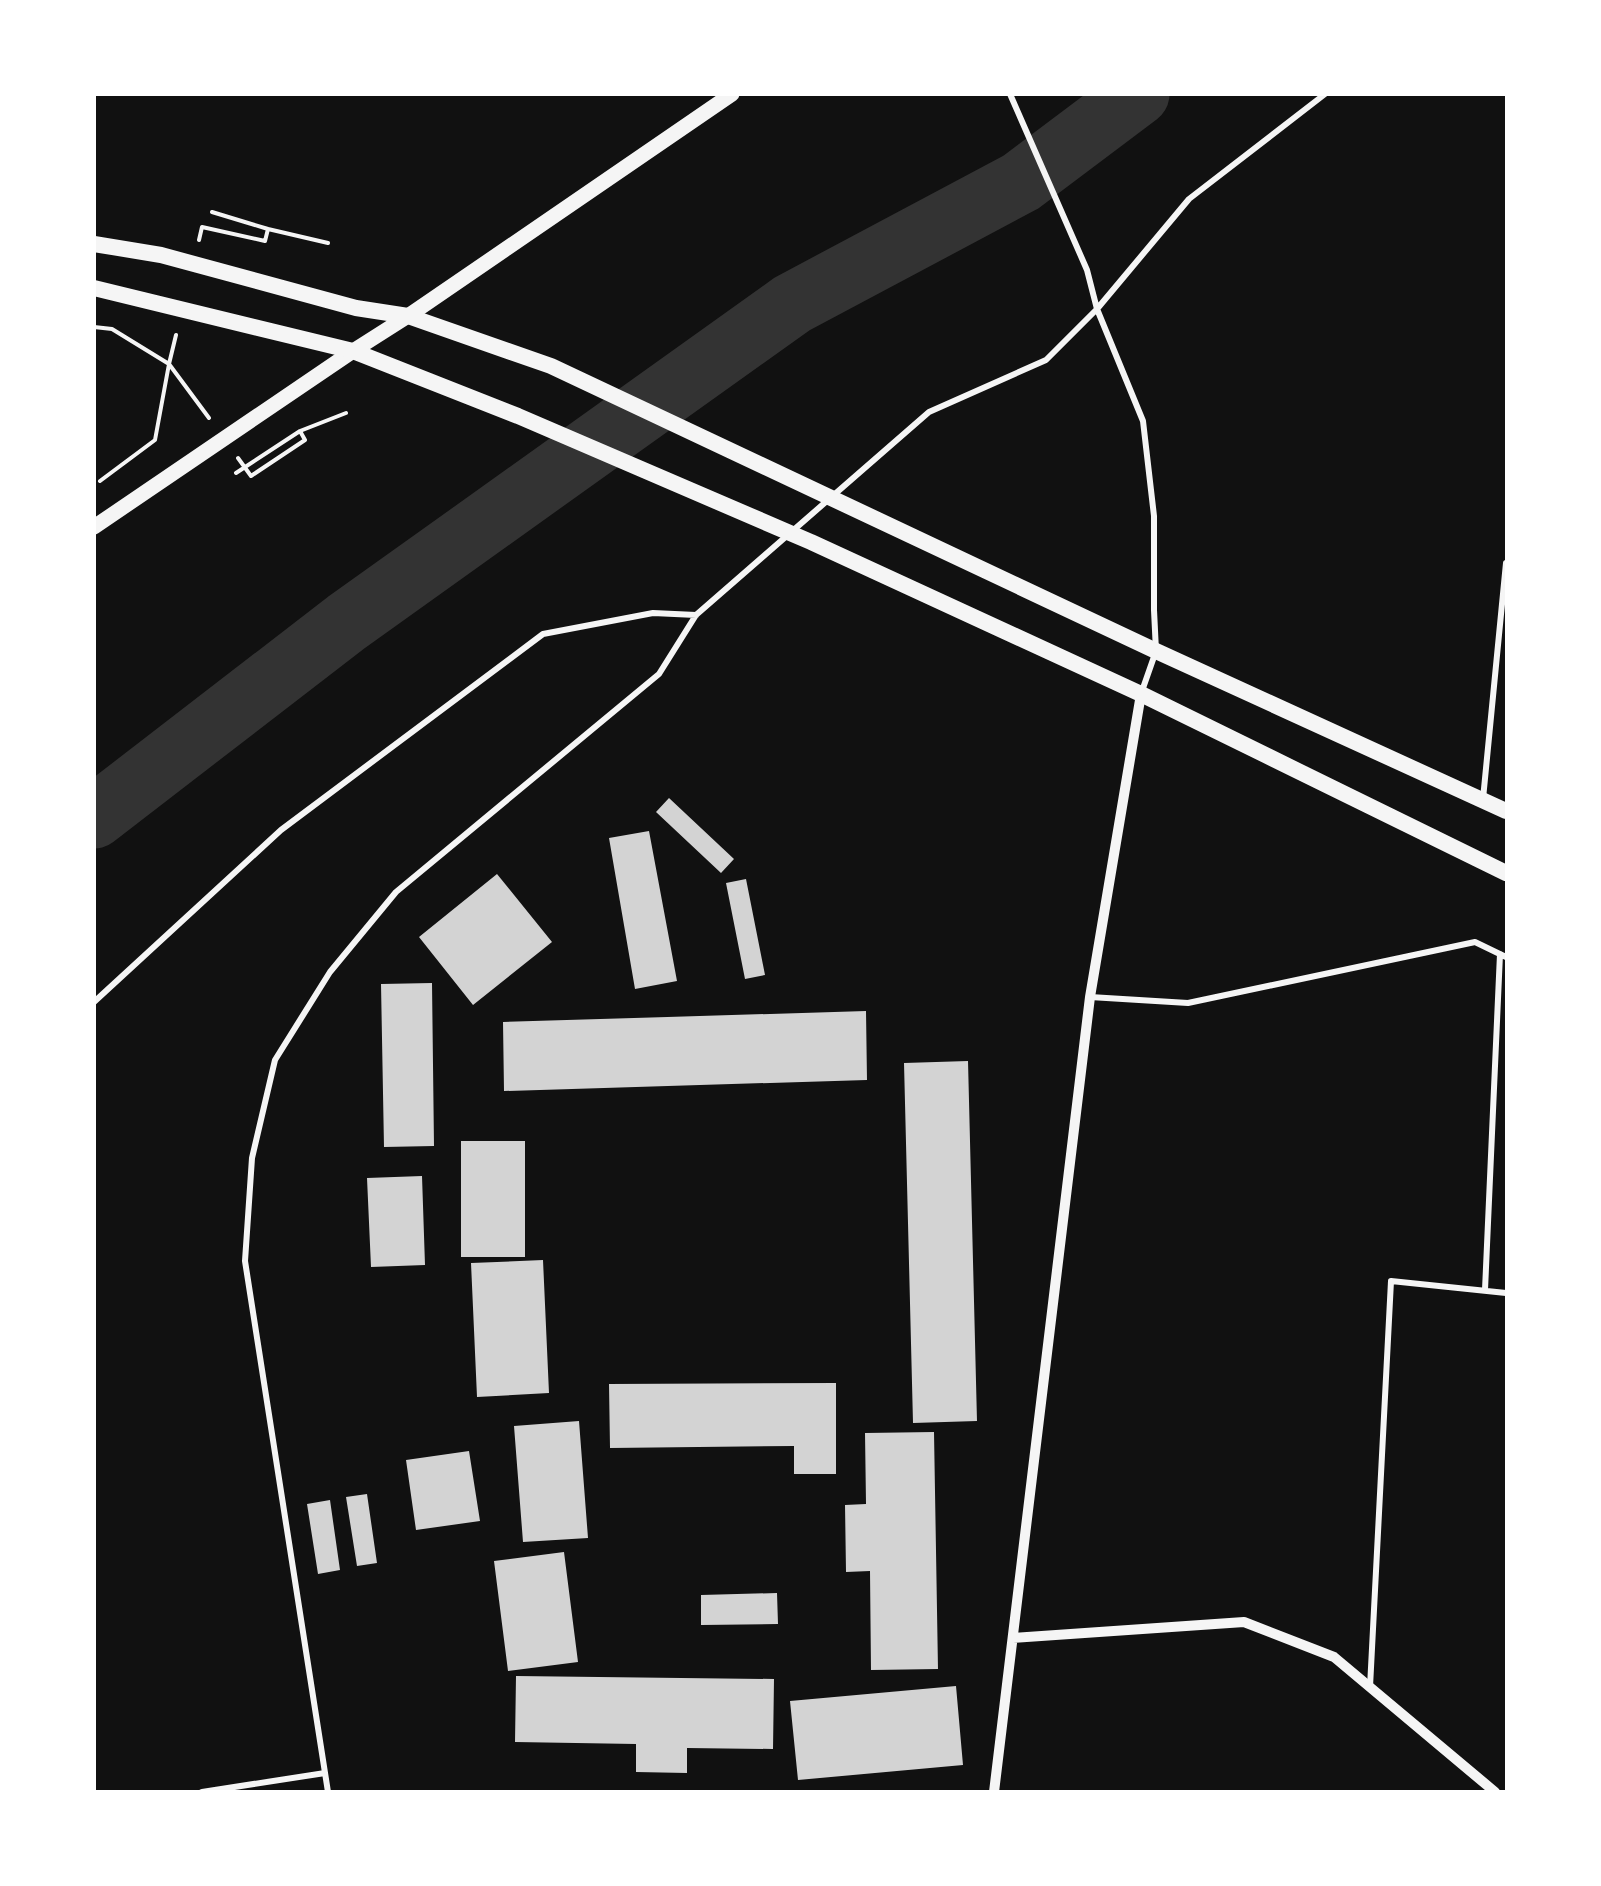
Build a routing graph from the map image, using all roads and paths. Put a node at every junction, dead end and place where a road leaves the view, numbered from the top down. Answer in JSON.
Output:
{"nodes":[{"id":1,"x":732,"y":94,"type":"edge"},
{"id":2,"x":1010,"y":94,"type":"edge"},
{"id":3,"x":1325,"y":94,"type":"edge"},
{"id":4,"x":212,"y":212,"type":"dead end"},
{"id":5,"x":268,"y":229,"type":"junction"},
{"id":6,"x":328,"y":243,"type":"dead end"},
{"id":7,"x":94,"y":244,"type":"edge"},
{"id":8,"x":196,"y":250,"type":"dead end"},
{"id":9,"x":94,"y":288,"type":"edge"},
{"id":10,"x":1097,"y":309,"type":"junction"},
{"id":11,"x":408,"y":316,"type":"junction"},
{"id":12,"x":94,"y":327,"type":"edge"},
{"id":13,"x":177,"y":330,"type":"dead end"},
{"id":14,"x":353,"y":351,"type":"junction"},
{"id":15,"x":170,"y":364,"type":"junction"},
{"id":16,"x":346,"y":413,"type":"dead end"},
{"id":17,"x":210,"y":420,"type":"dead end"},
{"id":18,"x":300,"y":431,"type":"junction"},
{"id":19,"x":238,"y":457,"type":"dead end"},
{"id":20,"x":236,"y":473,"type":"dead end"},
{"id":21,"x":100,"y":481,"type":"dead end"},
{"id":22,"x":94,"y":527,"type":"edge"},
{"id":23,"x":1506,"y":563,"type":"edge"},
{"id":24,"x":696,"y":615,"type":"junction"},
{"id":25,"x":1156,"y":651,"type":"junction"},
{"id":26,"x":1140,"y":694,"type":"junction"},
{"id":27,"x":1483,"y":800,"type":"junction"},
{"id":28,"x":1506,"y":811,"type":"edge"},
{"id":29,"x":1506,"y":873,"type":"edge"},
{"id":30,"x":1503,"y":956,"type":"edge"},
{"id":31,"x":1090,"y":997,"type":"junction"},
{"id":32,"x":94,"y":1002,"type":"edge"},
{"id":33,"x":1485,"y":1290,"type":"junction"},
{"id":34,"x":1506,"y":1293,"type":"edge"},
{"id":35,"x":1013,"y":1638,"type":"junction"},
{"id":36,"x":1370,"y":1687,"type":"junction"},
{"id":37,"x":325,"y":1773,"type":"junction"},
{"id":38,"x":202,"y":1791,"type":"edge"},
{"id":39,"x":328,"y":1791,"type":"edge"},
{"id":40,"x":994,"y":1791,"type":"edge"},
{"id":41,"x":1494,"y":1791,"type":"edge"}],
"edges":[{"from":1,"to":11,"type":"main road"},
{"from":2,"to":10,"type":"street"},
{"from":3,"to":10,"type":"street"},
{"from":4,"to":5,"type":"path"},
{"from":5,"to":6,"type":"path"},
{"from":5,"to":8,"type":"path"},
{"from":7,"to":11,"type":"highway"},
{"from":9,"to":14,"type":"highway"},
{"from":10,"to":24,"type":"street"},
{"from":10,"to":25,"type":"street"},
{"from":11,"to":14,"type":"main road"},
{"from":11,"to":25,"type":"highway"},
{"from":12,"to":15,"type":"path"},
{"from":13,"to":15,"type":"path"},
{"from":14,"to":22,"type":"main road"},
{"from":14,"to":26,"type":"highway"},
{"from":15,"to":17,"type":"path"},
{"from":15,"to":21,"type":"path"},
{"from":16,"to":18,"type":"path"},
{"from":18,"to":19,"type":"path"},
{"from":18,"to":20,"type":"path"},
{"from":23,"to":27,"type":"street"},
{"from":24,"to":32,"type":"street"},
{"from":24,"to":37,"type":"street"},
{"from":25,"to":26,"type":"street"},
{"from":25,"to":27,"type":"highway"},
{"from":26,"to":29,"type":"highway"},
{"from":26,"to":31,"type":"street"},
{"from":27,"to":28,"type":"highway"},
{"from":30,"to":31,"type":"street"},
{"from":30,"to":33,"type":"street"},
{"from":31,"to":35,"type":"street"},
{"from":33,"to":34,"type":"street"},
{"from":33,"to":36,"type":"street"},
{"from":35,"to":36,"type":"street"},
{"from":35,"to":40,"type":"street"},
{"from":36,"to":41,"type":"street"},
{"from":37,"to":38,"type":"street"},
{"from":37,"to":39,"type":"street"}]}
